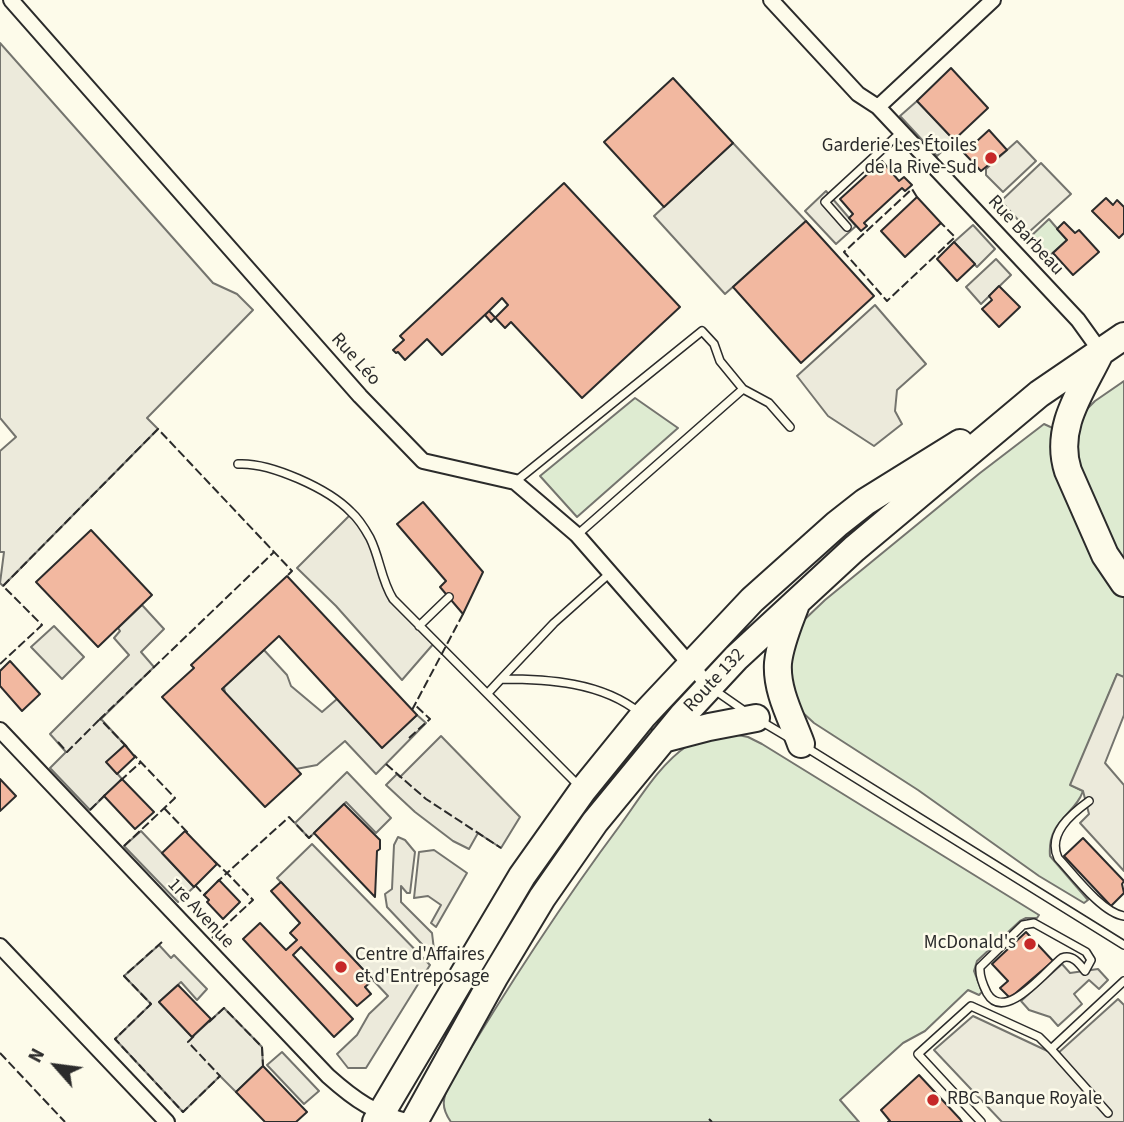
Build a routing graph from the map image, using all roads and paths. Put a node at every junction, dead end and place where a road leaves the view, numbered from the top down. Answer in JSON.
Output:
{"nodes":[{"id":1,"x":10,"y":0,"type":"edge"},
{"id":2,"x":771,"y":0,"type":"edge"},
{"id":3,"x":993,"y":0,"type":"edge"},
{"id":4,"x":878,"y":107,"type":"junction"},
{"id":5,"x":901,"y":132,"type":"junction"},
{"id":6,"x":847,"y":227,"type":"dead end"},
{"id":7,"x":1124,"y":335,"type":"edge"},
{"id":8,"x":1101,"y":352,"type":"junction"},
{"id":9,"x":743,"y":389,"type":"junction"},
{"id":10,"x":1039,"y":394,"type":"junction"},
{"id":11,"x":790,"y":427,"type":"dead end"},
{"id":12,"x":238,"y":464,"type":"dead end"},
{"id":13,"x":515,"y":482,"type":"junction"},
{"id":14,"x":577,"y":535,"type":"junction"},
{"id":15,"x":610,"y":573,"type":"junction"},
{"id":16,"x":1124,"y":583,"type":"edge"},
{"id":17,"x":449,"y":597,"type":"dead end"},
{"id":18,"x":798,"y":599,"type":"junction"},
{"id":19,"x":419,"y":626,"type":"junction"},
{"id":20,"x":690,"y":664,"type":"junction"},
{"id":21,"x":501,"y":679,"type":"junction"},
{"id":22,"x":709,"y":686,"type":"junction"},
{"id":23,"x":488,"y":693,"type":"junction"},
{"id":24,"x":643,"y":716,"type":"junction"},
{"id":25,"x":757,"y":719,"type":"junction"},
{"id":26,"x":0,"y":730,"type":"edge"},
{"id":27,"x":663,"y":739,"type":"junction"},
{"id":28,"x":800,"y":744,"type":"junction"},
{"id":29,"x":583,"y":790,"type":"junction"},
{"id":30,"x":1089,"y":801,"type":"dead end"},
{"id":31,"x":1124,"y":916,"type":"edge"},
{"id":32,"x":1124,"y":945,"type":"edge"},
{"id":33,"x":0,"y":946,"type":"edge"},
{"id":34,"x":1085,"y":971,"type":"joint"},
{"id":35,"x":1124,"y":981,"type":"edge"},
{"id":36,"x":1051,"y":1049,"type":"junction"},
{"id":37,"x":1108,"y":1113,"type":"dead end"},
{"id":38,"x":381,"y":1119,"type":"edge"},
{"id":39,"x":167,"y":1122,"type":"edge"},
{"id":40,"x":412,"y":1122,"type":"edge"},
{"id":41,"x":981,"y":1122,"type":"edge"}],
"edges":[{"from":1,"to":13,"type":"street","name":"Rue Léo"},
{"from":2,"to":4,"type":"street","name":"Rue Barbeau"},
{"from":3,"to":4,"type":"street"},
{"from":4,"to":5,"type":"street","name":"Rue Barbeau"},
{"from":5,"to":6,"type":"lane"},
{"from":5,"to":8,"type":"street","name":"Rue Barbeau"},
{"from":7,"to":8,"type":"highway","name":"Route 132"},
{"from":8,"to":10,"type":"highway","name":"Route 132"},
{"from":8,"to":16,"type":"highway"},
{"from":9,"to":11,"type":"lane"},
{"from":9,"to":13,"type":"lane"},
{"from":9,"to":14,"type":"lane"},
{"from":10,"to":18,"type":"highway","name":"Route 132"},
{"from":10,"to":20,"type":"highway","name":"Route 132"},
{"from":12,"to":19,"type":"lane"},
{"from":13,"to":14,"type":"street","name":"Rue Léo"},
{"from":14,"to":15,"type":"street","name":"Rue Léo"},
{"from":15,"to":20,"type":"street","name":"Rue Léo"},
{"from":15,"to":21,"type":"lane"},
{"from":17,"to":19,"type":"lane"},
{"from":18,"to":22,"type":"highway","name":"Route 132"},
{"from":18,"to":28,"type":"highway"},
{"from":19,"to":23,"type":"lane"},
{"from":20,"to":22,"type":"street","name":"Rue Léo"},
{"from":20,"to":24,"type":"highway","name":"Route 132"},
{"from":21,"to":23,"type":"lane"},
{"from":21,"to":24,"type":"lane"},
{"from":22,"to":25,"type":"lane"},
{"from":22,"to":27,"type":"highway","name":"Route 132"},
{"from":23,"to":29,"type":"lane"},
{"from":24,"to":29,"type":"highway","name":"Route 132"},
{"from":25,"to":27,"type":"highway"},
{"from":25,"to":28,"type":"lane"},
{"from":26,"to":38,"type":"street","name":"1re Avenue"},
{"from":27,"to":40,"type":"highway","name":"Route 132"},
{"from":28,"to":32,"type":"lane"},
{"from":29,"to":38,"type":"highway","name":"Route 132"},
{"from":30,"to":31,"type":"lane"},
{"from":33,"to":39,"type":"street"},
{"from":34,"to":34,"type":"lane"},
{"from":35,"to":36,"type":"lane"},
{"from":36,"to":37,"type":"lane"},
{"from":36,"to":41,"type":"lane"},
{"from":38,"to":40,"type":"street","name":"1re Avenue"}]}
